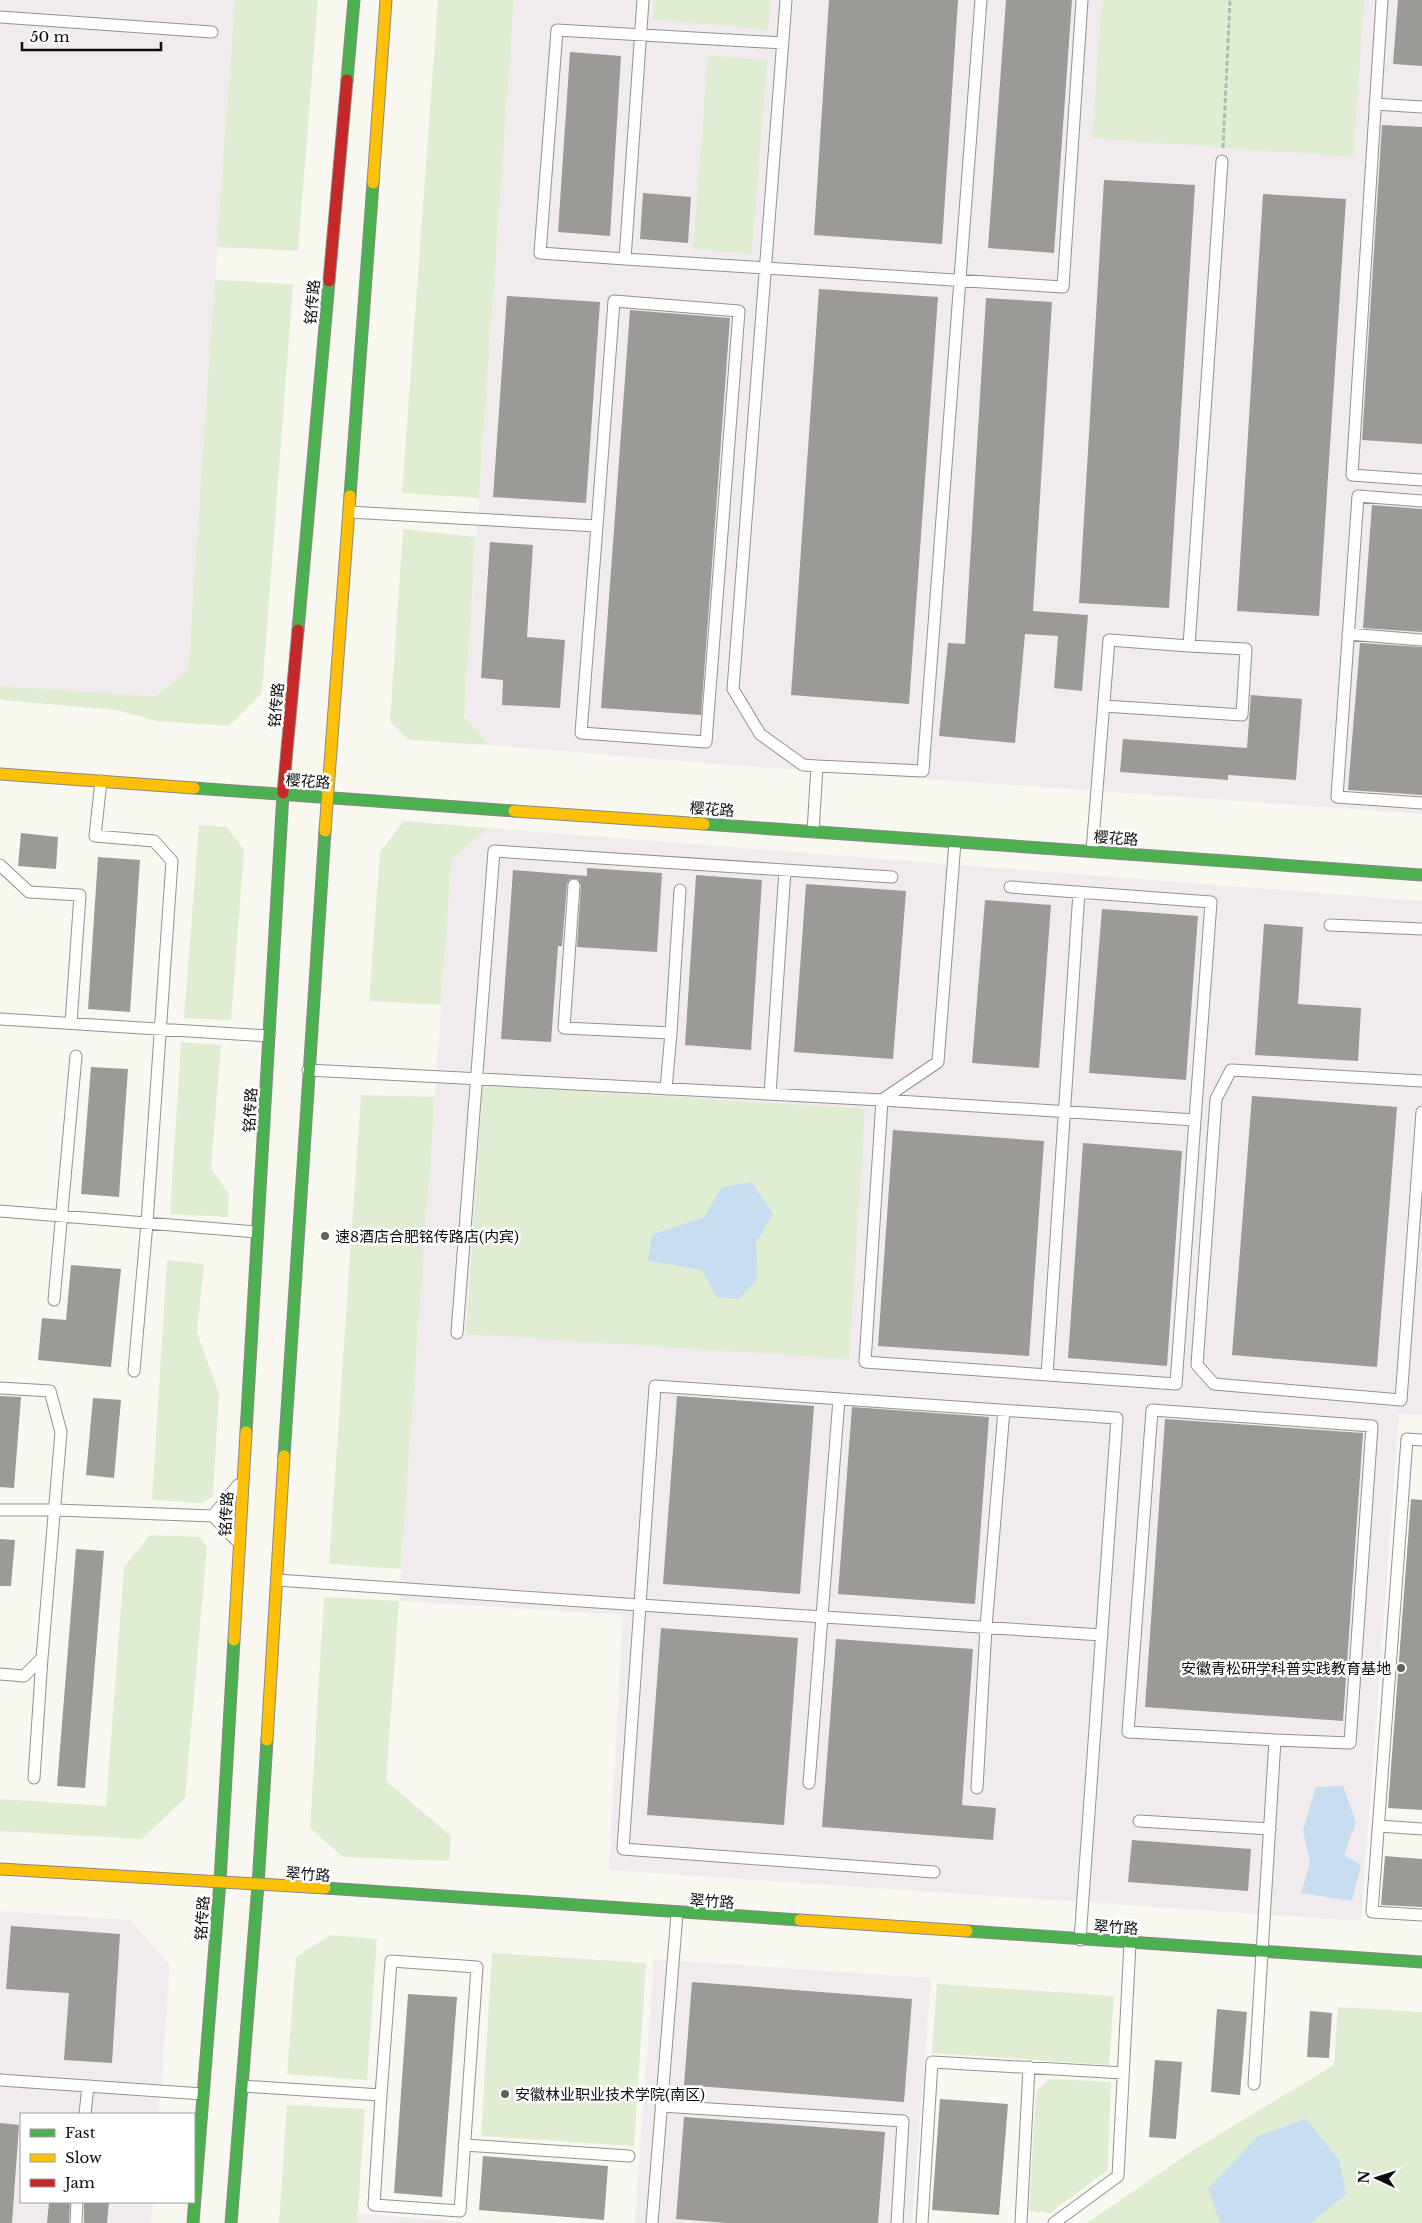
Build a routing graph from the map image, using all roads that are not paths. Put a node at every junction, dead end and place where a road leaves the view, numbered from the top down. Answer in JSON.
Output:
{"nodes":[{"id":1,"x":354,"y":0,"type":"edge"},
{"id":2,"x":386,"y":0,"type":"edge"},
{"id":3,"x":643,"y":0,"type":"edge"},
{"id":4,"x":786,"y":0,"type":"edge"},
{"id":5,"x":982,"y":0,"type":"edge"},
{"id":6,"x":1082,"y":0,"type":"edge"},
{"id":7,"x":1382,"y":0,"type":"edge"},
{"id":8,"x":0,"y":17,"type":"edge"},
{"id":9,"x":212,"y":32,"type":"dead end"},
{"id":10,"x":640,"y":36,"type":"junction"},
{"id":11,"x":783,"y":43,"type":"junction"},
{"id":12,"x":1376,"y":104,"type":"junction"},
{"id":13,"x":1422,"y":107,"type":"edge"},
{"id":14,"x":1222,"y":161,"type":"road end"},
{"id":15,"x":625,"y":259,"type":"junction"},
{"id":16,"x":765,"y":270,"type":"junction"},
{"id":17,"x":960,"y":281,"type":"junction"},
{"id":18,"x":1422,"y":480,"type":"edge"},
{"id":19,"x":1422,"y":500,"type":"edge"},
{"id":20,"x":349,"y":512,"type":"junction"},
{"id":21,"x":597,"y":526,"type":"junction"},
{"id":22,"x":1348,"y":634,"type":"junction"},
{"id":23,"x":1422,"y":640,"type":"edge"},
{"id":24,"x":1189,"y":646,"type":"junction"},
{"id":25,"x":1104,"y":706,"type":"junction"},
{"id":26,"x":816,"y":766,"type":"junction"},
{"id":27,"x":0,"y":774,"type":"edge"},
{"id":28,"x":100,"y":781,"type":"junction"},
{"id":29,"x":283,"y":794,"type":"junction"},
{"id":30,"x":329,"y":797,"type":"junction"},
{"id":31,"x":1422,"y":803,"type":"edge"},
{"id":32,"x":813,"y":832,"type":"junction"},
{"id":33,"x":956,"y":842,"type":"junction"},
{"id":34,"x":1092,"y":852,"type":"junction"},
{"id":35,"x":0,"y":865,"type":"edge"},
{"id":36,"x":785,"y":870,"type":"junction"},
{"id":37,"x":1422,"y":875,"type":"edge"},
{"id":38,"x":892,"y":877,"type":"dead end"},
{"id":39,"x":574,"y":885,"type":"dead end"},
{"id":40,"x":1010,"y":887,"type":"dead end"},
{"id":41,"x":680,"y":890,"type":"dead end"},
{"id":42,"x":1079,"y":892,"type":"junction"},
{"id":43,"x":1330,"y":925,"type":"dead end"},
{"id":44,"x":1422,"y":929,"type":"edge"},
{"id":45,"x":0,"y":1019,"type":"edge"},
{"id":46,"x":71,"y":1023,"type":"junction"},
{"id":47,"x":160,"y":1029,"type":"junction"},
{"id":48,"x":671,"y":1033,"type":"junction"},
{"id":49,"x":269,"y":1036,"type":"junction"},
{"id":50,"x":76,"y":1056,"type":"dead end"},
{"id":51,"x":308,"y":1070,"type":"junction"},
{"id":52,"x":475,"y":1079,"type":"junction"},
{"id":53,"x":1422,"y":1081,"type":"edge"},
{"id":54,"x":666,"y":1089,"type":"junction"},
{"id":55,"x":770,"y":1094,"type":"junction"},
{"id":56,"x":882,"y":1100,"type":"junction"},
{"id":57,"x":1064,"y":1112,"type":"junction"},
{"id":58,"x":1422,"y":1112,"type":"edge"},
{"id":59,"x":1195,"y":1120,"type":"junction"},
{"id":60,"x":0,"y":1210,"type":"edge"},
{"id":61,"x":61,"y":1216,"type":"junction"},
{"id":62,"x":147,"y":1223,"type":"junction"},
{"id":63,"x":258,"y":1232,"type":"junction"},
{"id":64,"x":54,"y":1300,"type":"dead end"},
{"id":65,"x":456,"y":1333,"type":"dead end"},
{"id":66,"x":134,"y":1371,"type":"dead end"},
{"id":67,"x":1047,"y":1375,"type":"junction"},
{"id":68,"x":0,"y":1388,"type":"edge"},
{"id":69,"x":839,"y":1398,"type":"junction"},
{"id":70,"x":1004,"y":1410,"type":"junction"},
{"id":71,"x":1422,"y":1440,"type":"edge"},
{"id":72,"x":243,"y":1477,"type":"junction"},
{"id":73,"x":0,"y":1510,"type":"edge"},
{"id":74,"x":56,"y":1510,"type":"junction"},
{"id":75,"x":213,"y":1516,"type":"junction"},
{"id":76,"x":240,"y":1544,"type":"junction"},
{"id":77,"x":276,"y":1580,"type":"junction"},
{"id":78,"x":640,"y":1605,"type":"junction"},
{"id":79,"x":823,"y":1617,"type":"junction"},
{"id":80,"x":986,"y":1627,"type":"junction"},
{"id":81,"x":1102,"y":1635,"type":"junction"},
{"id":82,"x":42,"y":1658,"type":"junction"},
{"id":83,"x":0,"y":1674,"type":"edge"},
{"id":84,"x":1275,"y":1740,"type":"junction"},
{"id":85,"x":34,"y":1778,"type":"dead end"},
{"id":86,"x":809,"y":1783,"type":"dead end"},
{"id":87,"x":977,"y":1788,"type":"dead end"},
{"id":88,"x":1140,"y":1821,"type":"dead end"},
{"id":89,"x":1379,"y":1826,"type":"junction"},
{"id":90,"x":1422,"y":1828,"type":"edge"},
{"id":91,"x":1270,"y":1829,"type":"junction"},
{"id":92,"x":0,"y":1869,"type":"edge"},
{"id":93,"x":934,"y":1872,"type":"dead end"},
{"id":94,"x":220,"y":1881,"type":"junction"},
{"id":95,"x":258,"y":1885,"type":"junction"},
{"id":96,"x":677,"y":1914,"type":"junction"},
{"id":97,"x":1422,"y":1916,"type":"edge"},
{"id":98,"x":1080,"y":1940,"type":"junction"},
{"id":99,"x":1130,"y":1943,"type":"junction"},
{"id":100,"x":1262,"y":1952,"type":"junction"},
{"id":101,"x":1422,"y":1962,"type":"edge"},
{"id":102,"x":1030,"y":2068,"type":"junction"},
{"id":103,"x":1123,"y":2073,"type":"junction"},
{"id":104,"x":0,"y":2080,"type":"edge"},
{"id":105,"x":1254,"y":2084,"type":"dead end"},
{"id":106,"x":88,"y":2086,"type":"junction"},
{"id":107,"x":242,"y":2086,"type":"junction"},
{"id":108,"x":203,"y":2094,"type":"junction"},
{"id":109,"x":381,"y":2095,"type":"junction"},
{"id":110,"x":661,"y":2106,"type":"junction"},
{"id":111,"x":85,"y":2113,"type":"edge"},
{"id":112,"x":464,"y":2145,"type":"junction"},
{"id":113,"x":629,"y":2156,"type":"dead end"},
{"id":114,"x":195,"y":2197,"type":"edge"},
{"id":115,"x":77,"y":2203,"type":"edge"},
{"id":116,"x":195,"y":2203,"type":"edge"},
{"id":117,"x":76,"y":2223,"type":"edge"},
{"id":118,"x":193,"y":2223,"type":"edge"},
{"id":119,"x":231,"y":2223,"type":"edge"},
{"id":120,"x":652,"y":2223,"type":"edge"},
{"id":121,"x":897,"y":2223,"type":"edge"},
{"id":122,"x":922,"y":2223,"type":"edge"},
{"id":123,"x":1021,"y":2223,"type":"edge"},
{"id":124,"x":1054,"y":2223,"type":"edge"}],
"edges":[{"from":1,"to":29,"type":"main road","name":"铭传路"},
{"from":2,"to":20,"type":"main road"},
{"from":3,"to":10,"type":"lane"},
{"from":4,"to":11,"type":"lane"},
{"from":5,"to":17,"type":"lane"},
{"from":6,"to":17,"type":"lane"},
{"from":7,"to":12,"type":"lane"},
{"from":8,"to":9,"type":"lane"},
{"from":10,"to":11,"type":"lane"},
{"from":10,"to":15,"type":"lane"},
{"from":10,"to":15,"type":"lane"},
{"from":11,"to":16,"type":"lane"},
{"from":12,"to":13,"type":"lane"},
{"from":12,"to":18,"type":"lane"},
{"from":14,"to":24,"type":"lane"},
{"from":15,"to":16,"type":"lane"},
{"from":16,"to":17,"type":"lane"},
{"from":16,"to":26,"type":"lane"},
{"from":17,"to":26,"type":"lane"},
{"from":19,"to":22,"type":"lane"},
{"from":20,"to":21,"type":"lane"},
{"from":20,"to":30,"type":"main road"},
{"from":21,"to":21,"type":"lane"},
{"from":22,"to":23,"type":"lane"},
{"from":22,"to":31,"type":"lane"},
{"from":24,"to":25,"type":"lane"},
{"from":24,"to":25,"type":"lane"},
{"from":25,"to":34,"type":"lane"},
{"from":26,"to":32,"type":"lane"},
{"from":27,"to":28,"type":"main road","name":"樱花路"},
{"from":28,"to":29,"type":"main road","name":"樱花路"},
{"from":28,"to":47,"type":"lane"},
{"from":29,"to":30,"type":"main road","name":"樱花路"},
{"from":29,"to":49,"type":"main road","name":"铭传路"},
{"from":30,"to":32,"type":"main road","name":"樱花路"},
{"from":30,"to":51,"type":"main road"},
{"from":32,"to":33,"type":"main road","name":"樱花路"},
{"from":33,"to":34,"type":"main road","name":"樱花路"},
{"from":33,"to":56,"type":"lane"},
{"from":34,"to":37,"type":"main road","name":"樱花路"},
{"from":35,"to":46,"type":"lane"},
{"from":36,"to":38,"type":"lane"},
{"from":36,"to":52,"type":"lane"},
{"from":36,"to":55,"type":"lane"},
{"from":39,"to":48,"type":"lane"},
{"from":40,"to":42,"type":"lane"},
{"from":41,"to":48,"type":"lane"},
{"from":42,"to":57,"type":"lane"},
{"from":42,"to":59,"type":"lane"},
{"from":43,"to":44,"type":"lane"},
{"from":45,"to":46,"type":"lane"},
{"from":46,"to":47,"type":"lane"},
{"from":47,"to":49,"type":"lane"},
{"from":47,"to":62,"type":"lane"},
{"from":48,"to":54,"type":"lane"},
{"from":49,"to":63,"type":"main road","name":"铭传路"},
{"from":50,"to":61,"type":"lane"},
{"from":51,"to":52,"type":"lane"},
{"from":51,"to":77,"type":"main road"},
{"from":52,"to":54,"type":"lane"},
{"from":52,"to":65,"type":"lane"},
{"from":53,"to":58,"type":"lane"},
{"from":54,"to":55,"type":"lane"},
{"from":55,"to":56,"type":"lane"},
{"from":56,"to":57,"type":"lane"},
{"from":56,"to":67,"type":"lane"},
{"from":57,"to":59,"type":"lane"},
{"from":57,"to":67,"type":"lane"},
{"from":59,"to":67,"type":"lane"},
{"from":60,"to":61,"type":"lane"},
{"from":61,"to":62,"type":"lane"},
{"from":61,"to":64,"type":"lane"},
{"from":62,"to":63,"type":"lane"},
{"from":62,"to":66,"type":"lane"},
{"from":63,"to":72,"type":"main road","name":"铭传路"},
{"from":68,"to":74,"type":"lane"},
{"from":69,"to":70,"type":"lane"},
{"from":69,"to":78,"type":"lane"},
{"from":69,"to":79,"type":"lane"},
{"from":70,"to":80,"type":"lane"},
{"from":70,"to":81,"type":"lane"},
{"from":71,"to":89,"type":"lane"},
{"from":72,"to":75,"type":"lane"},
{"from":72,"to":76,"type":"main road","name":"铭传路"},
{"from":73,"to":74,"type":"lane"},
{"from":74,"to":75,"type":"lane"},
{"from":74,"to":82,"type":"lane"},
{"from":75,"to":76,"type":"lane"},
{"from":76,"to":94,"type":"main road","name":"铭传路"},
{"from":77,"to":78,"type":"lane"},
{"from":77,"to":95,"type":"main road"},
{"from":78,"to":79,"type":"lane"},
{"from":78,"to":93,"type":"lane"},
{"from":79,"to":80,"type":"lane"},
{"from":79,"to":86,"type":"lane"},
{"from":80,"to":81,"type":"lane"},
{"from":80,"to":87,"type":"lane"},
{"from":81,"to":98,"type":"lane"},
{"from":82,"to":83,"type":"lane"},
{"from":82,"to":85,"type":"lane"},
{"from":84,"to":84,"type":"lane"},
{"from":84,"to":91,"type":"lane"},
{"from":88,"to":91,"type":"lane"},
{"from":89,"to":90,"type":"lane"},
{"from":89,"to":97,"type":"lane"},
{"from":91,"to":100,"type":"lane"},
{"from":92,"to":94,"type":"main road","name":"翠竹路"},
{"from":94,"to":95,"type":"main road","name":"翠竹路"},
{"from":94,"to":108,"type":"main road","name":"铭传路"},
{"from":95,"to":96,"type":"main road","name":"翠竹路"},
{"from":95,"to":107,"type":"main road"},
{"from":96,"to":98,"type":"main road","name":"翠竹路"},
{"from":96,"to":110,"type":"lane"},
{"from":98,"to":99,"type":"main road","name":"翠竹路"},
{"from":99,"to":100,"type":"main road","name":"翠竹路"},
{"from":99,"to":103,"type":"lane"},
{"from":100,"to":101,"type":"main road","name":"翠竹路"},
{"from":100,"to":105,"type":"lane"},
{"from":102,"to":103,"type":"lane"},
{"from":102,"to":122,"type":"lane"},
{"from":102,"to":123,"type":"lane"},
{"from":103,"to":124,"type":"lane"},
{"from":104,"to":106,"type":"lane"},
{"from":106,"to":108,"type":"lane"},
{"from":106,"to":111,"type":"lane"},
{"from":107,"to":109,"type":"lane"},
{"from":107,"to":119,"type":"main road"},
{"from":108,"to":114,"type":"main road","name":"铭传路"},
{"from":109,"to":112,"type":"lane"},
{"from":109,"to":112,"type":"lane"},
{"from":110,"to":120,"type":"lane"},
{"from":110,"to":121,"type":"lane"},
{"from":112,"to":113,"type":"lane"},
{"from":115,"to":117,"type":"lane"},
{"from":116,"to":118,"type":"main road","name":"铭传路"}]}
